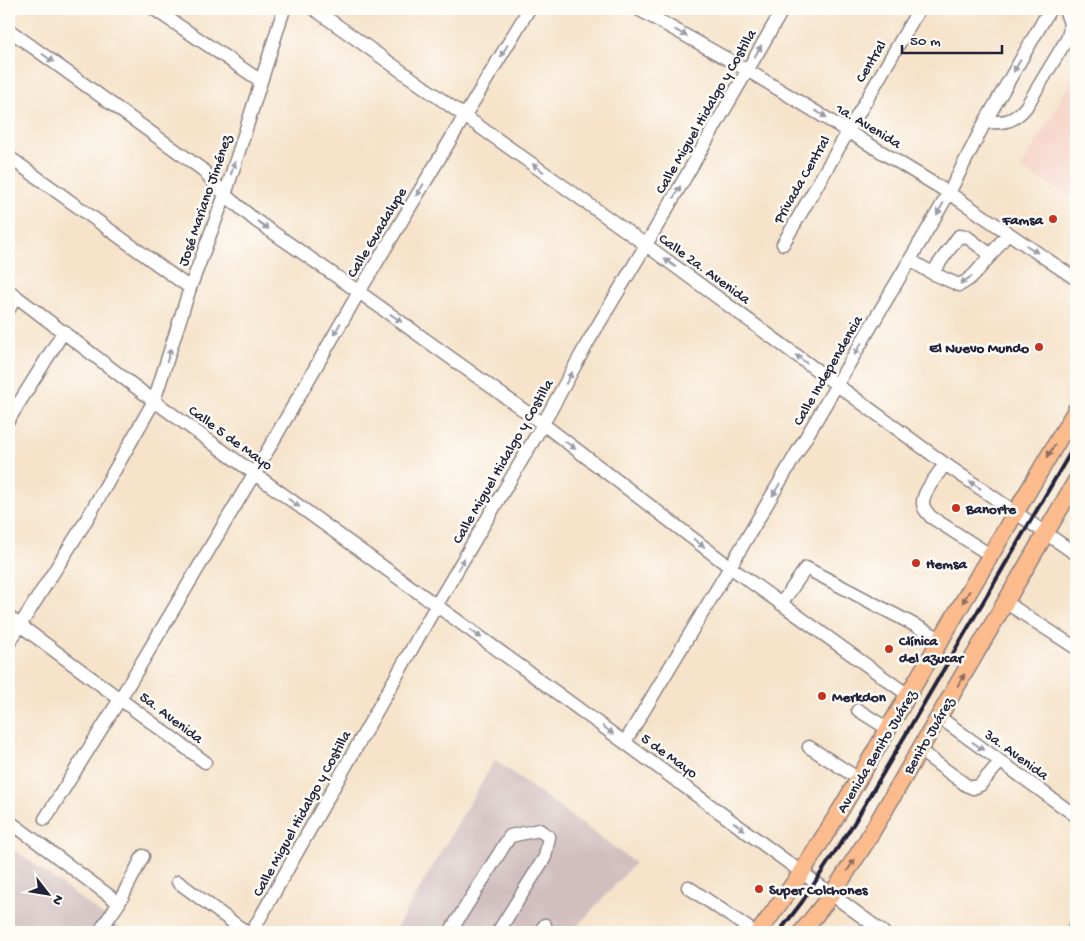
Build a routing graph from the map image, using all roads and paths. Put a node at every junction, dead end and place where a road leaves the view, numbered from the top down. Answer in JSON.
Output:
{"nodes":[{"id":1,"x":154,"y":9,"type":"edge"},
{"id":2,"x":284,"y":9,"type":"edge"},
{"id":3,"x":314,"y":9,"type":"edge"},
{"id":4,"x":529,"y":9,"type":"edge"},
{"id":5,"x":638,"y":9,"type":"edge"},
{"id":6,"x":783,"y":9,"type":"edge"},
{"id":7,"x":919,"y":9,"type":"edge"},
{"id":8,"x":1050,"y":9,"type":"edge"},
{"id":9,"x":1064,"y":9,"type":"edge"},
{"id":10,"x":9,"y":30,"type":"edge"},
{"id":11,"x":747,"y":70,"type":"junction"},
{"id":12,"x":261,"y":81,"type":"junction"},
{"id":13,"x":465,"y":116,"type":"junction"},
{"id":14,"x":985,"y":122,"type":"junction"},
{"id":15,"x":848,"y":130,"type":"junction"},
{"id":16,"x":9,"y":157,"type":"edge"},
{"id":17,"x":949,"y":193,"type":"junction"},
{"id":18,"x":225,"y":195,"type":"junction"},
{"id":19,"x":1008,"y":233,"type":"junction"},
{"id":20,"x":783,"y":244,"type":"dead end"},
{"id":21,"x":646,"y":246,"type":"junction"},
{"id":22,"x":991,"y":255,"type":"junction"},
{"id":23,"x":910,"y":260,"type":"junction"},
{"id":24,"x":932,"y":273,"type":"junction"},
{"id":25,"x":1076,"y":279,"type":"edge"},
{"id":26,"x":190,"y":288,"type":"junction"},
{"id":27,"x":359,"y":292,"type":"junction"},
{"id":28,"x":13,"y":294,"type":"edge"},
{"id":29,"x":9,"y":309,"type":"edge"},
{"id":30,"x":64,"y":331,"type":"junction"},
{"id":31,"x":837,"y":385,"type":"junction"},
{"id":32,"x":154,"y":401,"type":"junction"},
{"id":33,"x":1076,"y":410,"type":"edge"},
{"id":34,"x":9,"y":419,"type":"edge"},
{"id":35,"x":543,"y":424,"type":"junction"},
{"id":36,"x":945,"y":464,"type":"junction"},
{"id":37,"x":254,"y":474,"type":"junction"},
{"id":38,"x":1076,"y":481,"type":"edge"},
{"id":39,"x":1016,"y":512,"type":"junction"},
{"id":40,"x":1046,"y":533,"type":"junction"},
{"id":41,"x":1076,"y":554,"type":"edge"},
{"id":42,"x":990,"y":555,"type":"junction"},
{"id":43,"x":730,"y":567,"type":"junction"},
{"id":44,"x":1006,"y":602,"type":"junction"},
{"id":45,"x":781,"y":604,"type":"junction"},
{"id":46,"x":436,"y":606,"type":"junction"},
{"id":47,"x":9,"y":617,"type":"edge"},
{"id":48,"x":20,"y":625,"type":"junction"},
{"id":49,"x":941,"y":639,"type":"junction"},
{"id":50,"x":9,"y":644,"type":"edge"},
{"id":51,"x":1076,"y":648,"type":"edge"},
{"id":52,"x":908,"y":695,"type":"junction"},
{"id":53,"x":120,"y":699,"type":"junction"},
{"id":54,"x":858,"y":710,"type":"dead end"},
{"id":55,"x":939,"y":717,"type":"junction"},
{"id":56,"x":888,"y":730,"type":"junction"},
{"id":57,"x":625,"y":742,"type":"junction"},
{"id":58,"x":809,"y":747,"type":"dead end"},
{"id":59,"x":920,"y":750,"type":"junction"},
{"id":60,"x":204,"y":762,"type":"dead end"},
{"id":61,"x":1000,"y":762,"type":"junction"},
{"id":62,"x":859,"y":779,"type":"junction"},
{"id":63,"x":1076,"y":816,"type":"edge"},
{"id":64,"x":45,"y":818,"type":"dead end"},
{"id":65,"x":9,"y":821,"type":"edge"},
{"id":66,"x":142,"y":856,"type":"dead end"},
{"id":67,"x":802,"y":872,"type":"junction"},
{"id":68,"x":178,"y":882,"type":"dead end"},
{"id":69,"x":688,"y":887,"type":"dead end"},
{"id":70,"x":832,"y":894,"type":"junction"},
{"id":71,"x":119,"y":902,"type":"junction"},
{"id":72,"x":1076,"y":925,"type":"edge"},
{"id":73,"x":99,"y":932,"type":"edge"},
{"id":74,"x":246,"y":932,"type":"edge"},
{"id":75,"x":252,"y":932,"type":"edge"},
{"id":76,"x":450,"y":932,"type":"edge"},
{"id":77,"x":498,"y":932,"type":"edge"},
{"id":78,"x":754,"y":932,"type":"edge"},
{"id":79,"x":758,"y":932,"type":"edge"},
{"id":80,"x":802,"y":932,"type":"edge"},
{"id":81,"x":881,"y":932,"type":"edge"},
{"id":82,"x":1072,"y":932,"type":"edge"}],
"edges":[{"from":1,"to":12,"type":"street"},
{"from":2,"to":12,"type":"street","name":"José Mariano Jiménez"},
{"from":3,"to":13,"type":"street","name":"Calle 2a. Avenida"},
{"from":4,"to":13,"type":"street","name":"Calle Guadalupe","one_way":true},
{"from":5,"to":11,"type":"street","name":"1a. Avenida","one_way":true},
{"from":11,"to":6,"type":"street","name":"Calle Miguel Hidalgo y Costilla","one_way":true},
{"from":7,"to":15,"type":"street","name":"Central"},
{"from":8,"to":14,"type":"street","name":"Calle Independencia","one_way":true},
{"from":9,"to":14,"type":"street"},
{"from":10,"to":18,"type":"street","one_way":true},
{"from":11,"to":15,"type":"street","name":"1a. Avenida","one_way":true},
{"from":21,"to":11,"type":"street","name":"Calle Miguel Hidalgo y Costilla","one_way":true},
{"from":18,"to":12,"type":"street","name":"José Mariano Jiménez","one_way":true},
{"from":21,"to":13,"type":"street","name":"Calle 2a. Avenida","one_way":true},
{"from":13,"to":27,"type":"street","name":"Calle Guadalupe","one_way":true},
{"from":14,"to":17,"type":"street","name":"Calle Independencia"},
{"from":15,"to":17,"type":"street","name":"1a. Avenida"},
{"from":15,"to":20,"type":"street","name":"Privada Central"},
{"from":16,"to":26,"type":"street"},
{"from":17,"to":19,"type":"street","name":"1a. Avenida"},
{"from":17,"to":23,"type":"street","name":"Calle Independencia","one_way":true},
{"from":18,"to":26,"type":"street","name":"José Mariano Jiménez"},
{"from":18,"to":27,"type":"street","one_way":true},
{"from":19,"to":22,"type":"street"},
{"from":19,"to":25,"type":"street","name":"1a. Avenida","one_way":true},
{"from":31,"to":21,"type":"street","name":"Calle 2a. Avenida","one_way":true},
{"from":35,"to":21,"type":"street","name":"Calle Miguel Hidalgo y Costilla","one_way":true},
{"from":22,"to":24,"type":"street","one_way":true},
{"from":22,"to":24,"type":"street"},
{"from":23,"to":24,"type":"street"},
{"from":23,"to":31,"type":"street","name":"Calle Independencia","one_way":true},
{"from":32,"to":26,"type":"street","name":"José Mariano Jiménez","one_way":true},
{"from":27,"to":35,"type":"street","one_way":true},
{"from":27,"to":37,"type":"street","name":"Calle Guadalupe","one_way":true},
{"from":28,"to":29,"type":"street"},
{"from":28,"to":30,"type":"street","name":"Calle 5 de Mayo"},
{"from":30,"to":32,"type":"street","name":"Calle 5 de Mayo"},
{"from":30,"to":34,"type":"street"},
{"from":31,"to":36,"type":"street","name":"Calle 2a. Avenida"},
{"from":31,"to":43,"type":"street","name":"Calle Independencia","one_way":true},
{"from":32,"to":37,"type":"street","name":"Calle 5 de Mayo"},
{"from":32,"to":48,"type":"street","name":"José Mariano Jiménez"},
{"from":33,"to":39,"type":"main road","name":"Avenida Benito Juárez","one_way":true},
{"from":35,"to":43,"type":"street","one_way":true},
{"from":46,"to":35,"type":"street","name":"Calle Miguel Hidalgo y Costilla","one_way":true},
{"from":39,"to":36,"type":"street","name":"Calle 2a. Avenida","one_way":true},
{"from":36,"to":42,"type":"street"},
{"from":37,"to":46,"type":"street","name":"Calle 5 de Mayo","one_way":true},
{"from":37,"to":53,"type":"street","name":"Calle Guadalupe"},
{"from":38,"to":40,"type":"main road"},
{"from":39,"to":40,"type":"street","name":"Calle 2a. Avenida"},
{"from":39,"to":42,"type":"main road","name":"Avenida Benito Juárez"},
{"from":40,"to":41,"type":"street","name":"Calle 2a. Avenida"},
{"from":40,"to":44,"type":"main road","name":"Benito Juárez"},
{"from":42,"to":49,"type":"main road","name":"Avenida Benito Juárez","one_way":true},
{"from":43,"to":45,"type":"street"},
{"from":43,"to":57,"type":"street","name":"Calle Independencia"},
{"from":44,"to":51,"type":"street"},
{"from":55,"to":44,"type":"main road","name":"Benito Juárez","one_way":true},
{"from":45,"to":49,"type":"street"},
{"from":45,"to":52,"type":"street"},
{"from":46,"to":57,"type":"street","name":"5 de Mayo","one_way":true},
{"from":46,"to":75,"type":"street","name":"Calle Miguel Hidalgo y Costilla"},
{"from":47,"to":48,"type":"street","name":"5a. Avenida"},
{"from":48,"to":50,"type":"street","name":"José Mariano Jiménez"},
{"from":48,"to":53,"type":"street","name":"5a. Avenida"},
{"from":49,"to":52,"type":"main road","name":"Avenida Benito Juárez"},
{"from":52,"to":56,"type":"main road","name":"Avenida Benito Juárez"},
{"from":53,"to":60,"type":"street","name":"5a. Avenida"},
{"from":53,"to":64,"type":"street","name":"Calle Guadalupe"},
{"from":54,"to":56,"type":"street"},
{"from":55,"to":59,"type":"main road","name":"Benito Juárez"},
{"from":55,"to":61,"type":"street","name":"3a. Avenida","one_way":true},
{"from":56,"to":62,"type":"main road","name":"Avenida Benito Juárez"},
{"from":57,"to":67,"type":"street","name":"5 de Mayo","one_way":true},
{"from":58,"to":62,"type":"street"},
{"from":59,"to":61,"type":"street"},
{"from":70,"to":59,"type":"main road","name":"Benito Juárez","one_way":true},
{"from":61,"to":63,"type":"street","name":"3a. Avenida"},
{"from":62,"to":67,"type":"main road","name":"Avenida Benito Juárez"},
{"from":65,"to":71,"type":"street"},
{"from":66,"to":71,"type":"street"},
{"from":67,"to":70,"type":"street","name":"5 de Mayo"},
{"from":67,"to":79,"type":"main road","name":"Avenida Benito Juárez"},
{"from":68,"to":74,"type":"street"},
{"from":69,"to":78,"type":"street"},
{"from":70,"to":80,"type":"main road","name":"Benito Juárez"},
{"from":70,"to":81,"type":"street","name":"5 de Mayo"},
{"from":71,"to":73,"type":"street"},
{"from":72,"to":82,"type":"street"},
{"from":76,"to":77,"type":"street"}]}
